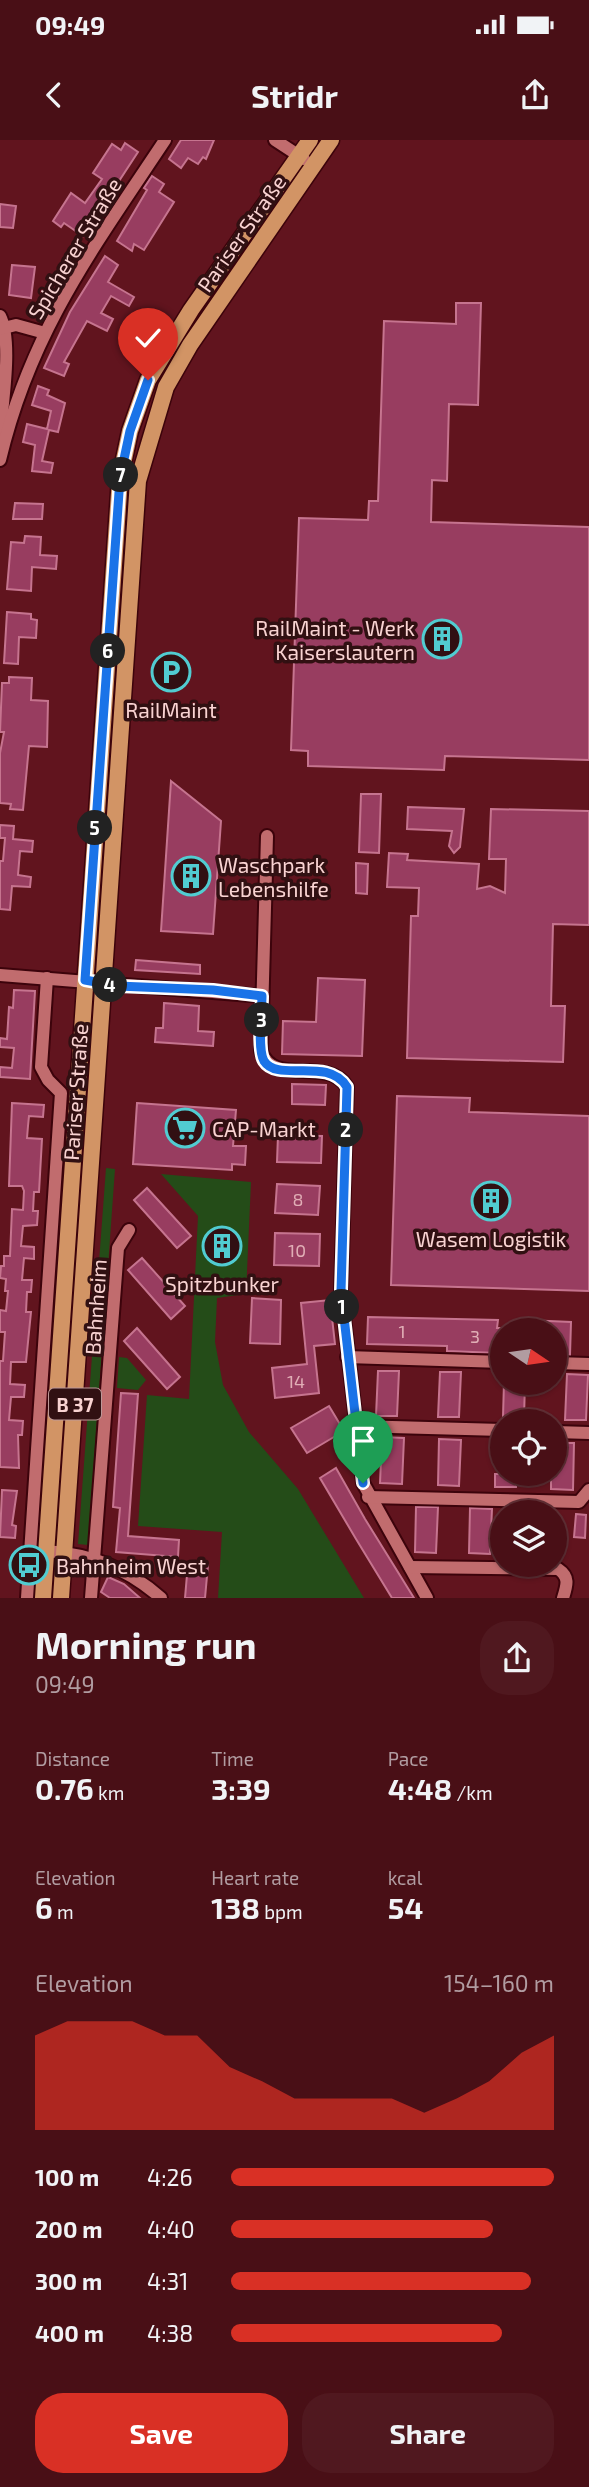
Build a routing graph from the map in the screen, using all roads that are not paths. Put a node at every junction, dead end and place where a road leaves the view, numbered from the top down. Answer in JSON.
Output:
{"nodes":[{"id":1,"x":165,"y":140,"type":"edge"},
{"id":2,"x":275,"y":140,"type":"edge"},
{"id":3,"x":310,"y":140,"type":"edge"},
{"id":4,"x":331,"y":140,"type":"edge"},
{"id":5,"x":299,"y":156,"type":"junction"},
{"id":6,"x":313,"y":166,"type":"junction"},
{"id":7,"x":2,"y":324,"type":"edge"},
{"id":8,"x":45,"y":332,"type":"junction"},
{"id":9,"x":0,"y":434,"type":"edge"},
{"id":10,"x":0,"y":460,"type":"edge"},
{"id":11,"x":267,"y":836,"type":"dead end"},
{"id":12,"x":0,"y":975,"type":"edge"},
{"id":13,"x":47,"y":978,"type":"junction"},
{"id":14,"x":85,"y":980,"type":"junction"},
{"id":15,"x":103,"y":984,"type":"junction"},
{"id":16,"x":262,"y":996,"type":"junction"},
{"id":17,"x":130,"y":1230,"type":"dead end"},
{"id":18,"x":347,"y":1357,"type":"junction"},
{"id":19,"x":490,"y":1362,"type":"edge"},
{"id":20,"x":567,"y":1363,"type":"edge"},
{"id":21,"x":589,"y":1364,"type":"edge"},
{"id":22,"x":355,"y":1426,"type":"junction"},
{"id":23,"x":490,"y":1430,"type":"edge"},
{"id":24,"x":567,"y":1432,"type":"edge"},
{"id":25,"x":589,"y":1433,"type":"edge"},
{"id":26,"x":589,"y":1490,"type":"edge"},
{"id":27,"x":368,"y":1497,"type":"junction"},
{"id":28,"x":46,"y":1551,"type":"junction"},
{"id":29,"x":64,"y":1552,"type":"junction"},
{"id":30,"x":95,"y":1558,"type":"junction"},
{"id":31,"x":410,"y":1567,"type":"junction"},
{"id":32,"x":26,"y":1598,"type":"edge"},
{"id":33,"x":43,"y":1598,"type":"edge"},
{"id":34,"x":61,"y":1598,"type":"edge"},
{"id":35,"x":92,"y":1598,"type":"edge"},
{"id":36,"x":161,"y":1598,"type":"edge"},
{"id":37,"x":427,"y":1598,"type":"edge"},
{"id":38,"x":563,"y":1598,"type":"edge"}],
"edges":[{"from":1,"to":8,"type":"street","name":"Spicherer Straße"},
{"from":2,"to":5,"type":"street"},
{"from":3,"to":5,"type":"main road","name":"Pariser Straße","number":"B 37"},
{"from":4,"to":6,"type":"main road","name":"Pariser Straße","number":"B 37"},
{"from":5,"to":6,"type":"street"},
{"from":5,"to":14,"type":"main road","name":"Pariser Straße","number":"B 37"},
{"from":6,"to":15,"type":"main road","name":"Pariser Straße","number":"B 37"},
{"from":7,"to":8,"type":"street"},
{"from":7,"to":9,"type":"street","name":"Spicherer Straße"},
{"from":8,"to":10,"type":"street","name":"Spicherer Straße"},
{"from":11,"to":16,"type":"street"},
{"from":12,"to":13,"type":"street"},
{"from":13,"to":14,"type":"street"},
{"from":13,"to":32,"type":"street","name":"Pariser Straße"},
{"from":14,"to":15,"type":"street"},
{"from":14,"to":28,"type":"main road","name":"Pariser Straße","number":"B 37"},
{"from":15,"to":16,"type":"street"},
{"from":15,"to":29,"type":"main road","name":"Pariser Straße","number":"B 37"},
{"from":16,"to":18,"type":"street"},
{"from":17,"to":30,"type":"street","name":"Bahnheim"},
{"from":18,"to":19,"type":"street"},
{"from":18,"to":22,"type":"street"},
{"from":20,"to":21,"type":"street"},
{"from":22,"to":23,"type":"street"},
{"from":22,"to":27,"type":"street"},
{"from":24,"to":25,"type":"street"},
{"from":26,"to":27,"type":"street"},
{"from":27,"to":31,"type":"street"},
{"from":28,"to":29,"type":"street"},
{"from":28,"to":33,"type":"main road","name":"Pariser Straße","number":"B 37"},
{"from":29,"to":30,"type":"street"},
{"from":29,"to":34,"type":"main road","name":"Pariser Straße","number":"B 37"},
{"from":30,"to":35,"type":"street"},
{"from":30,"to":36,"type":"street"},
{"from":31,"to":37,"type":"street"},
{"from":31,"to":38,"type":"street"}]}
